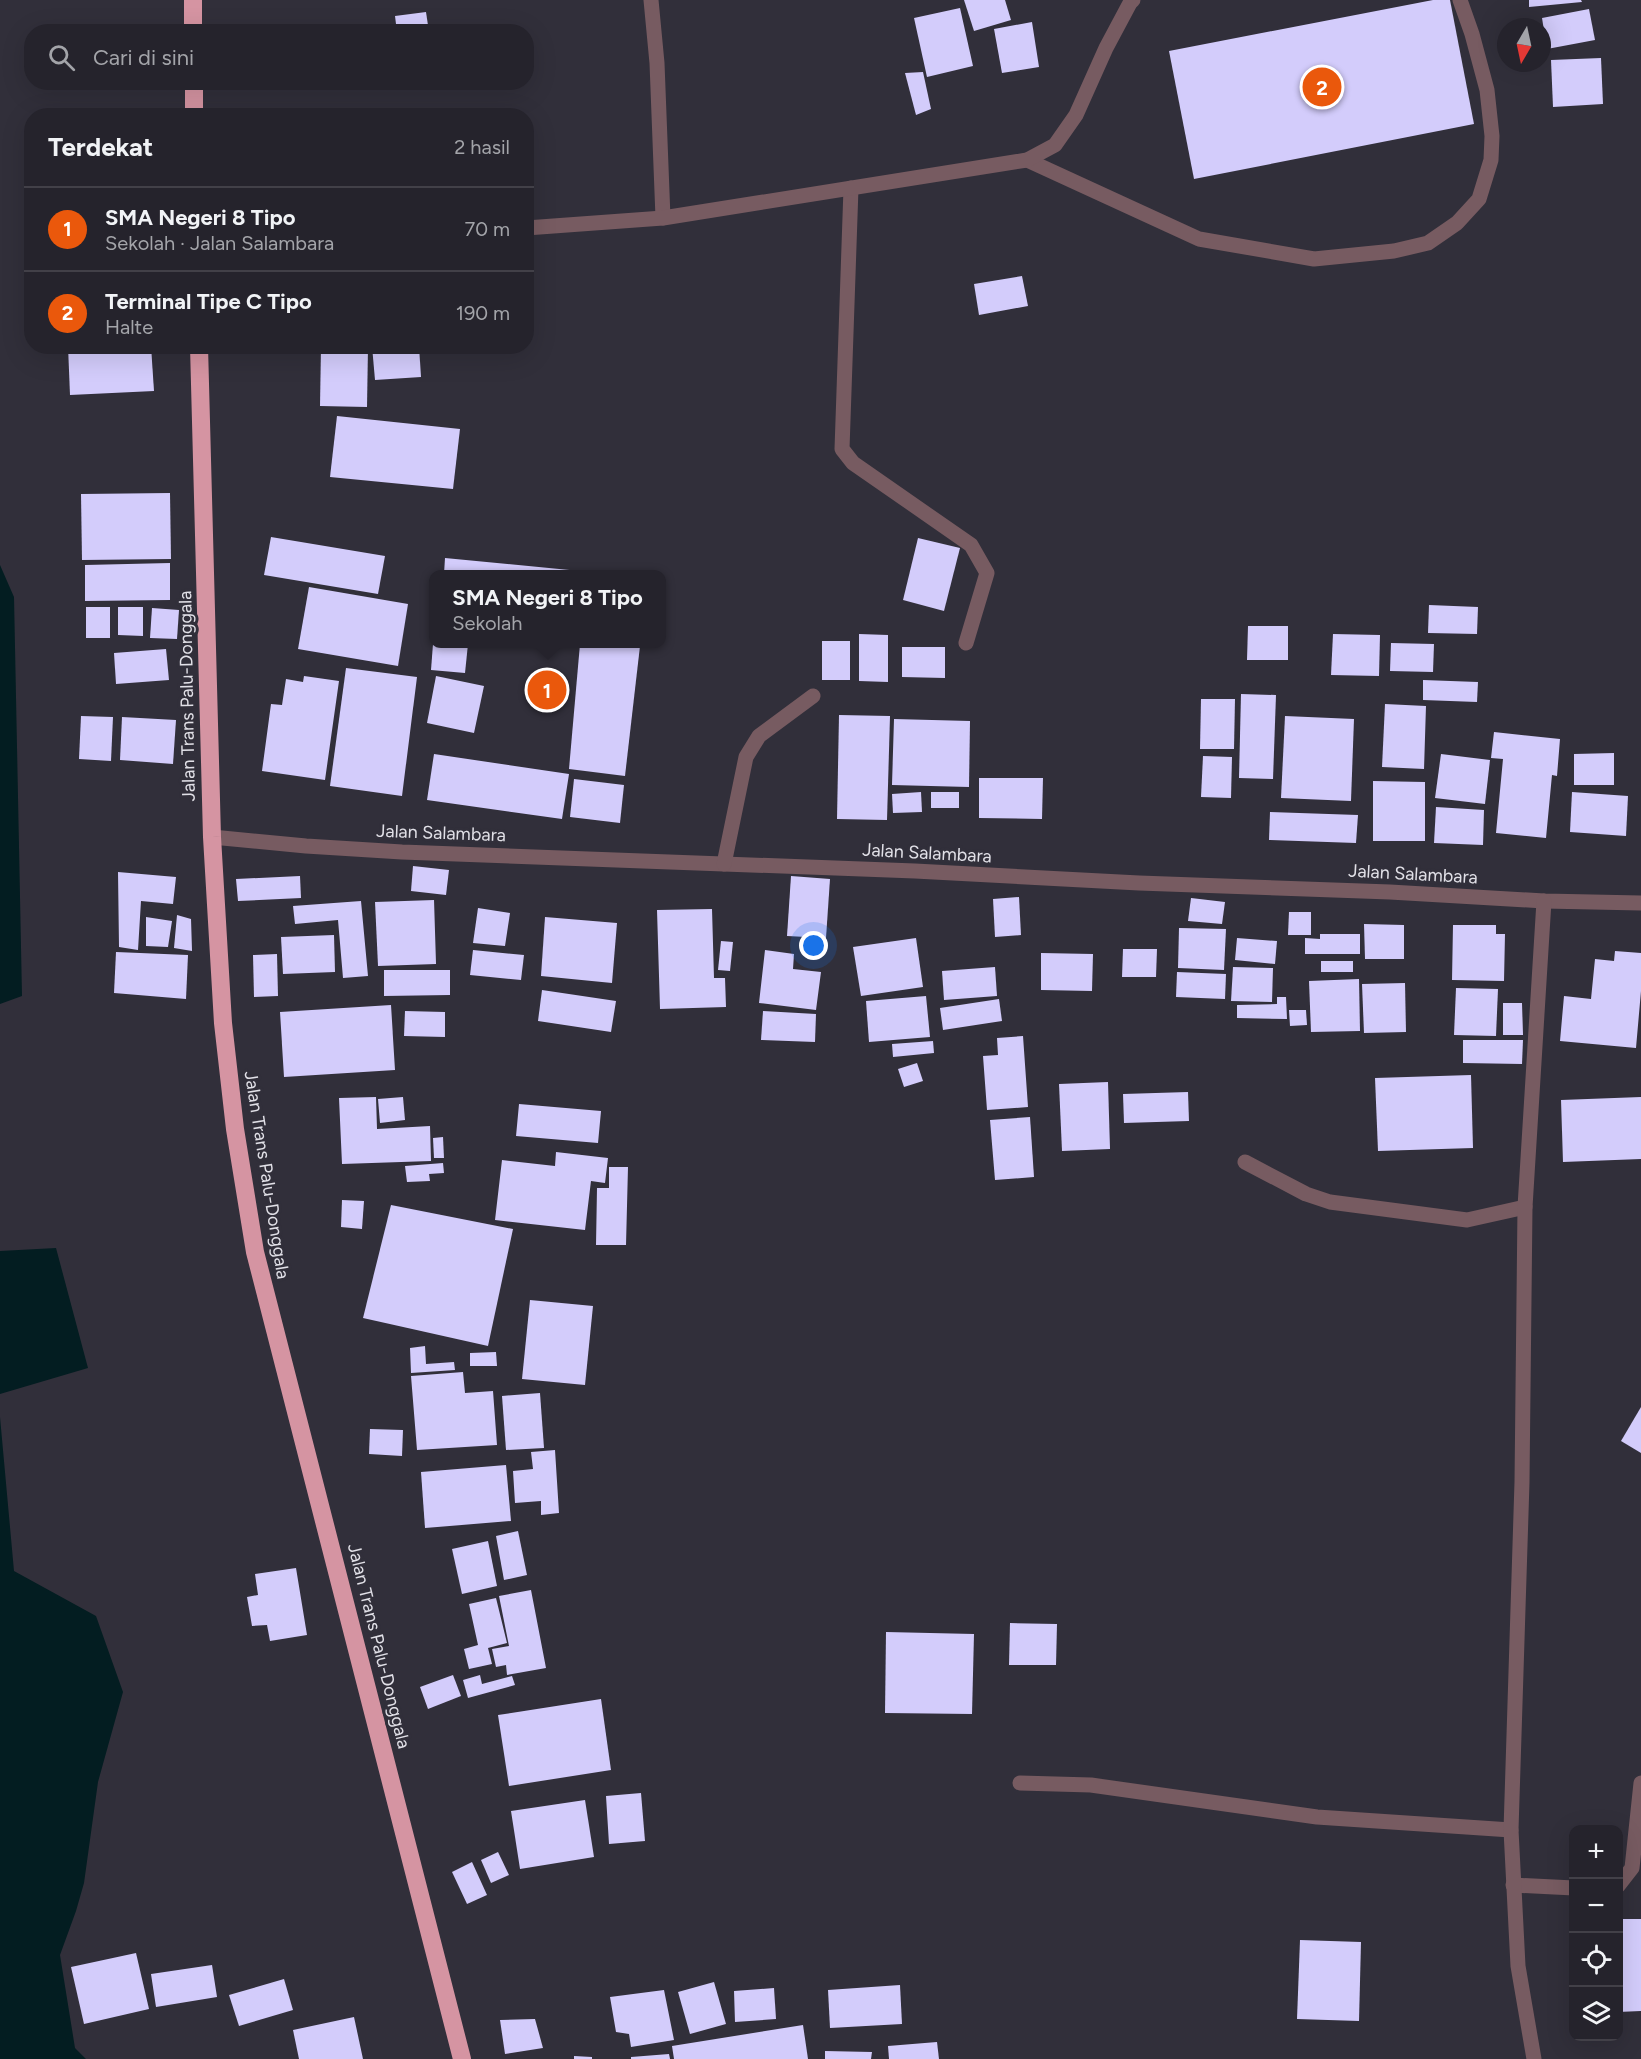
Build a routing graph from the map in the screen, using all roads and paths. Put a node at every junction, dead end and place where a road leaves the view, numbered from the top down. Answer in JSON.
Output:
{"nodes":[{"id":1,"x":193,"y":0,"type":"edge"},
{"id":2,"x":651,"y":0,"type":"edge"},
{"id":3,"x":1133,"y":0,"type":"edge"},
{"id":4,"x":1460,"y":0,"type":"edge"},
{"id":5,"x":193,"y":24,"type":"edge"},
{"id":6,"x":194,"y":90,"type":"edge"},
{"id":7,"x":194,"y":108,"type":"edge"},
{"id":8,"x":1027,"y":160,"type":"junction"},
{"id":9,"x":851,"y":188,"type":"junction"},
{"id":10,"x":663,"y":218,"type":"junction"},
{"id":11,"x":534,"y":227,"type":"edge"},
{"id":12,"x":199,"y":354,"type":"edge"},
{"id":13,"x":966,"y":643,"type":"dead end"},
{"id":14,"x":813,"y":696,"type":"dead end"},
{"id":15,"x":212,"y":837,"type":"junction"},
{"id":16,"x":724,"y":864,"type":"junction"},
{"id":17,"x":1544,"y":901,"type":"junction"},
{"id":18,"x":1641,"y":903,"type":"edge"},
{"id":19,"x":1245,"y":1162,"type":"dead end"},
{"id":20,"x":1525,"y":1207,"type":"junction"},
{"id":21,"x":1641,"y":1783,"type":"edge"},
{"id":22,"x":1020,"y":1784,"type":"dead end"},
{"id":23,"x":1511,"y":1830,"type":"junction"},
{"id":24,"x":1623,"y":1880,"type":"edge"},
{"id":25,"x":1514,"y":1885,"type":"junction"},
{"id":26,"x":1569,"y":1888,"type":"edge"},
{"id":27,"x":462,"y":2059,"type":"edge"},
{"id":28,"x":1534,"y":2059,"type":"edge"}],
"edges":[{"from":1,"to":5,"type":"highway"},
{"from":2,"to":10,"type":"street"},
{"from":3,"to":8,"type":"street"},
{"from":4,"to":8,"type":"street"},
{"from":6,"to":7,"type":"highway"},
{"from":8,"to":9,"type":"street"},
{"from":9,"to":10,"type":"street"},
{"from":9,"to":13,"type":"street"},
{"from":10,"to":11,"type":"street"},
{"from":12,"to":15,"type":"highway","name":"Jalan Trans Palu-Donggala"},
{"from":14,"to":16,"type":"street"},
{"from":15,"to":16,"type":"street","name":"Jalan Salambara"},
{"from":15,"to":27,"type":"highway","name":"Jalan Trans Palu-Donggala"},
{"from":16,"to":17,"type":"street","name":"Jalan Salambara"},
{"from":17,"to":18,"type":"street","name":"Jalan Salambara"},
{"from":17,"to":20,"type":"street"},
{"from":19,"to":20,"type":"street"},
{"from":20,"to":23,"type":"street"},
{"from":21,"to":24,"type":"street"},
{"from":22,"to":23,"type":"street"},
{"from":23,"to":25,"type":"street"},
{"from":25,"to":26,"type":"street"},
{"from":25,"to":28,"type":"street"}]}
